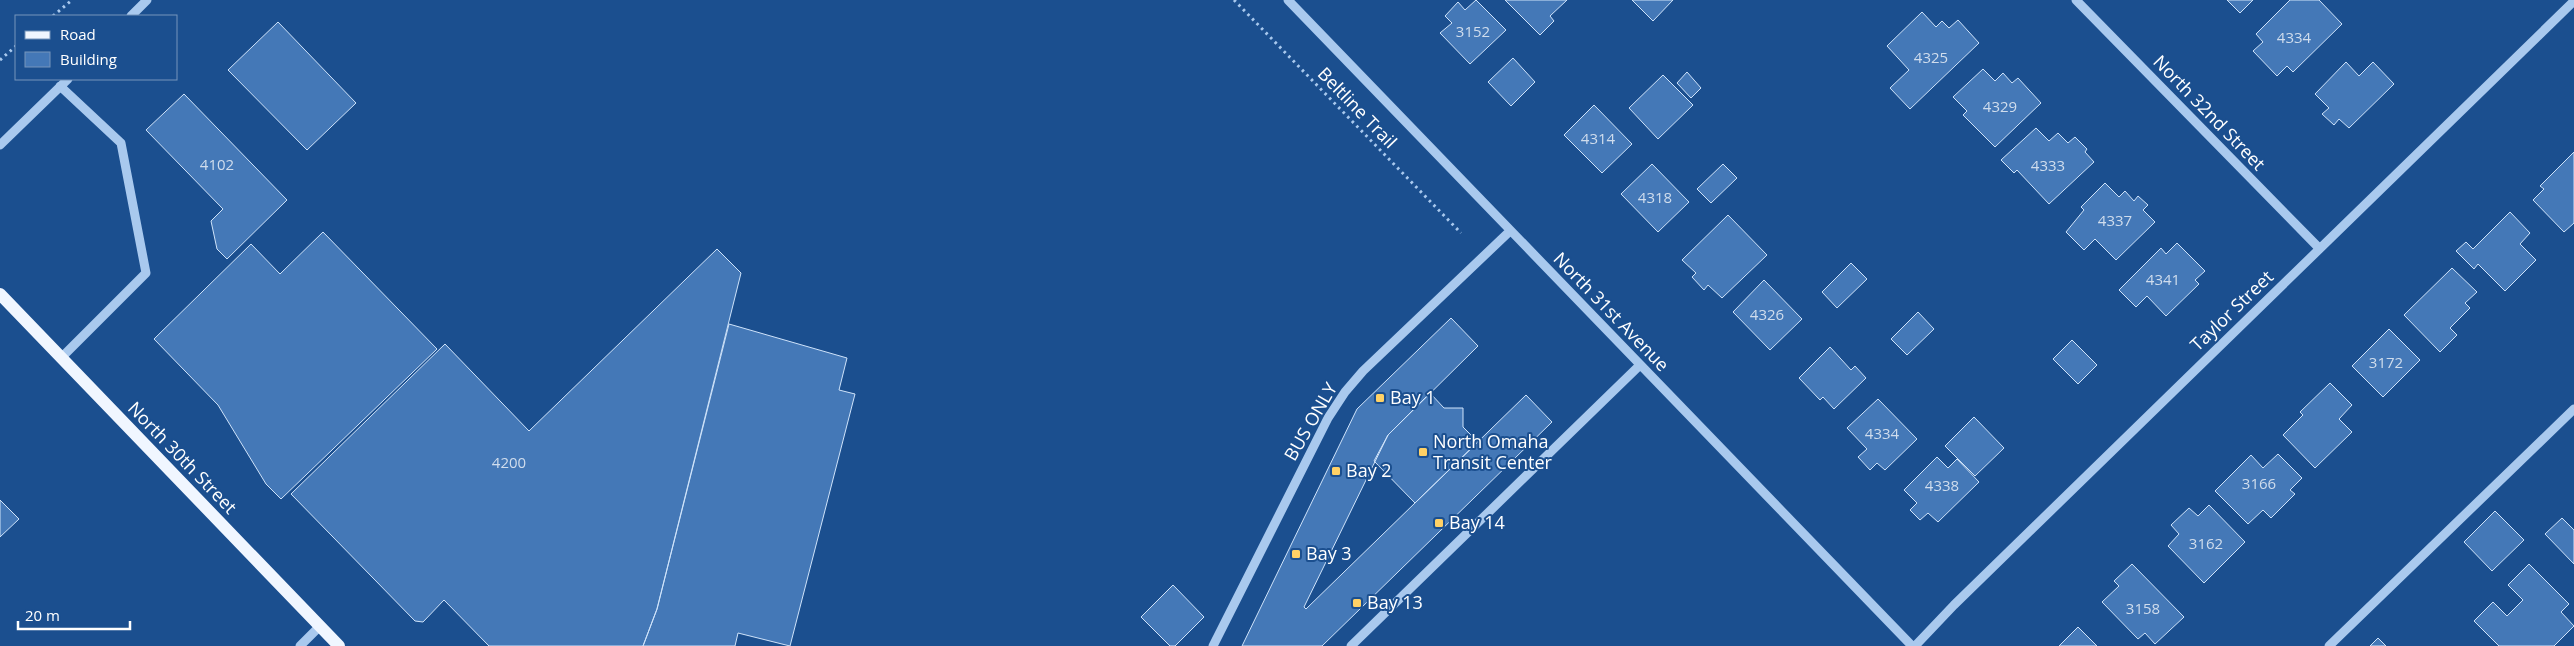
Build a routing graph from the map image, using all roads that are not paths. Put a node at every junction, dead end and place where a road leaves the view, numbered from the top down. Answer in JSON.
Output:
{"nodes":[{"id":1,"x":147,"y":0,"type":"edge"},
{"id":2,"x":1288,"y":0,"type":"edge"},
{"id":3,"x":2076,"y":0,"type":"edge"},
{"id":4,"x":2574,"y":1,"type":"edge"},
{"id":5,"x":132,"y":15,"type":"edge"},
{"id":6,"x":67,"y":80,"type":"edge"},
{"id":7,"x":60,"y":86,"type":"junction"},
{"id":8,"x":0,"y":145,"type":"edge"},
{"id":9,"x":1510,"y":231,"type":"junction"},
{"id":10,"x":2319,"y":248,"type":"junction"},
{"id":11,"x":0,"y":294,"type":"edge"},
{"id":12,"x":62,"y":357,"type":"junction"},
{"id":13,"x":1640,"y":365,"type":"junction"},
{"id":14,"x":2574,"y":409,"type":"edge"},
{"id":15,"x":320,"y":626,"type":"junction"},
{"id":16,"x":300,"y":646,"type":"edge"},
{"id":17,"x":339,"y":646,"type":"edge"},
{"id":18,"x":1213,"y":646,"type":"edge"},
{"id":19,"x":1350,"y":646,"type":"edge"},
{"id":20,"x":1914,"y":646,"type":"edge"},
{"id":21,"x":2329,"y":646,"type":"edge"}],
"edges":[{"from":1,"to":5,"type":"street"},
{"from":2,"to":9,"type":"street","name":"North 31st Avenue"},
{"from":3,"to":10,"type":"street","name":"North 32nd Street"},
{"from":4,"to":10,"type":"street","name":"Taylor Street"},
{"from":6,"to":7,"type":"street"},
{"from":7,"to":8,"type":"street"},
{"from":7,"to":12,"type":"street"},
{"from":9,"to":13,"type":"street","name":"North 31st Avenue"},
{"from":9,"to":18,"type":"street","name":"BUS ONLY"},
{"from":10,"to":20,"type":"street","name":"Taylor Street"},
{"from":11,"to":12,"type":"main road","name":"North 30th Street"},
{"from":12,"to":15,"type":"main road","name":"North 30th Street"},
{"from":13,"to":19,"type":"street"},
{"from":13,"to":20,"type":"street","name":"North 31st Avenue"},
{"from":14,"to":21,"type":"street"},
{"from":15,"to":16,"type":"street"},
{"from":15,"to":17,"type":"main road","name":"North 30th Street"}]}
